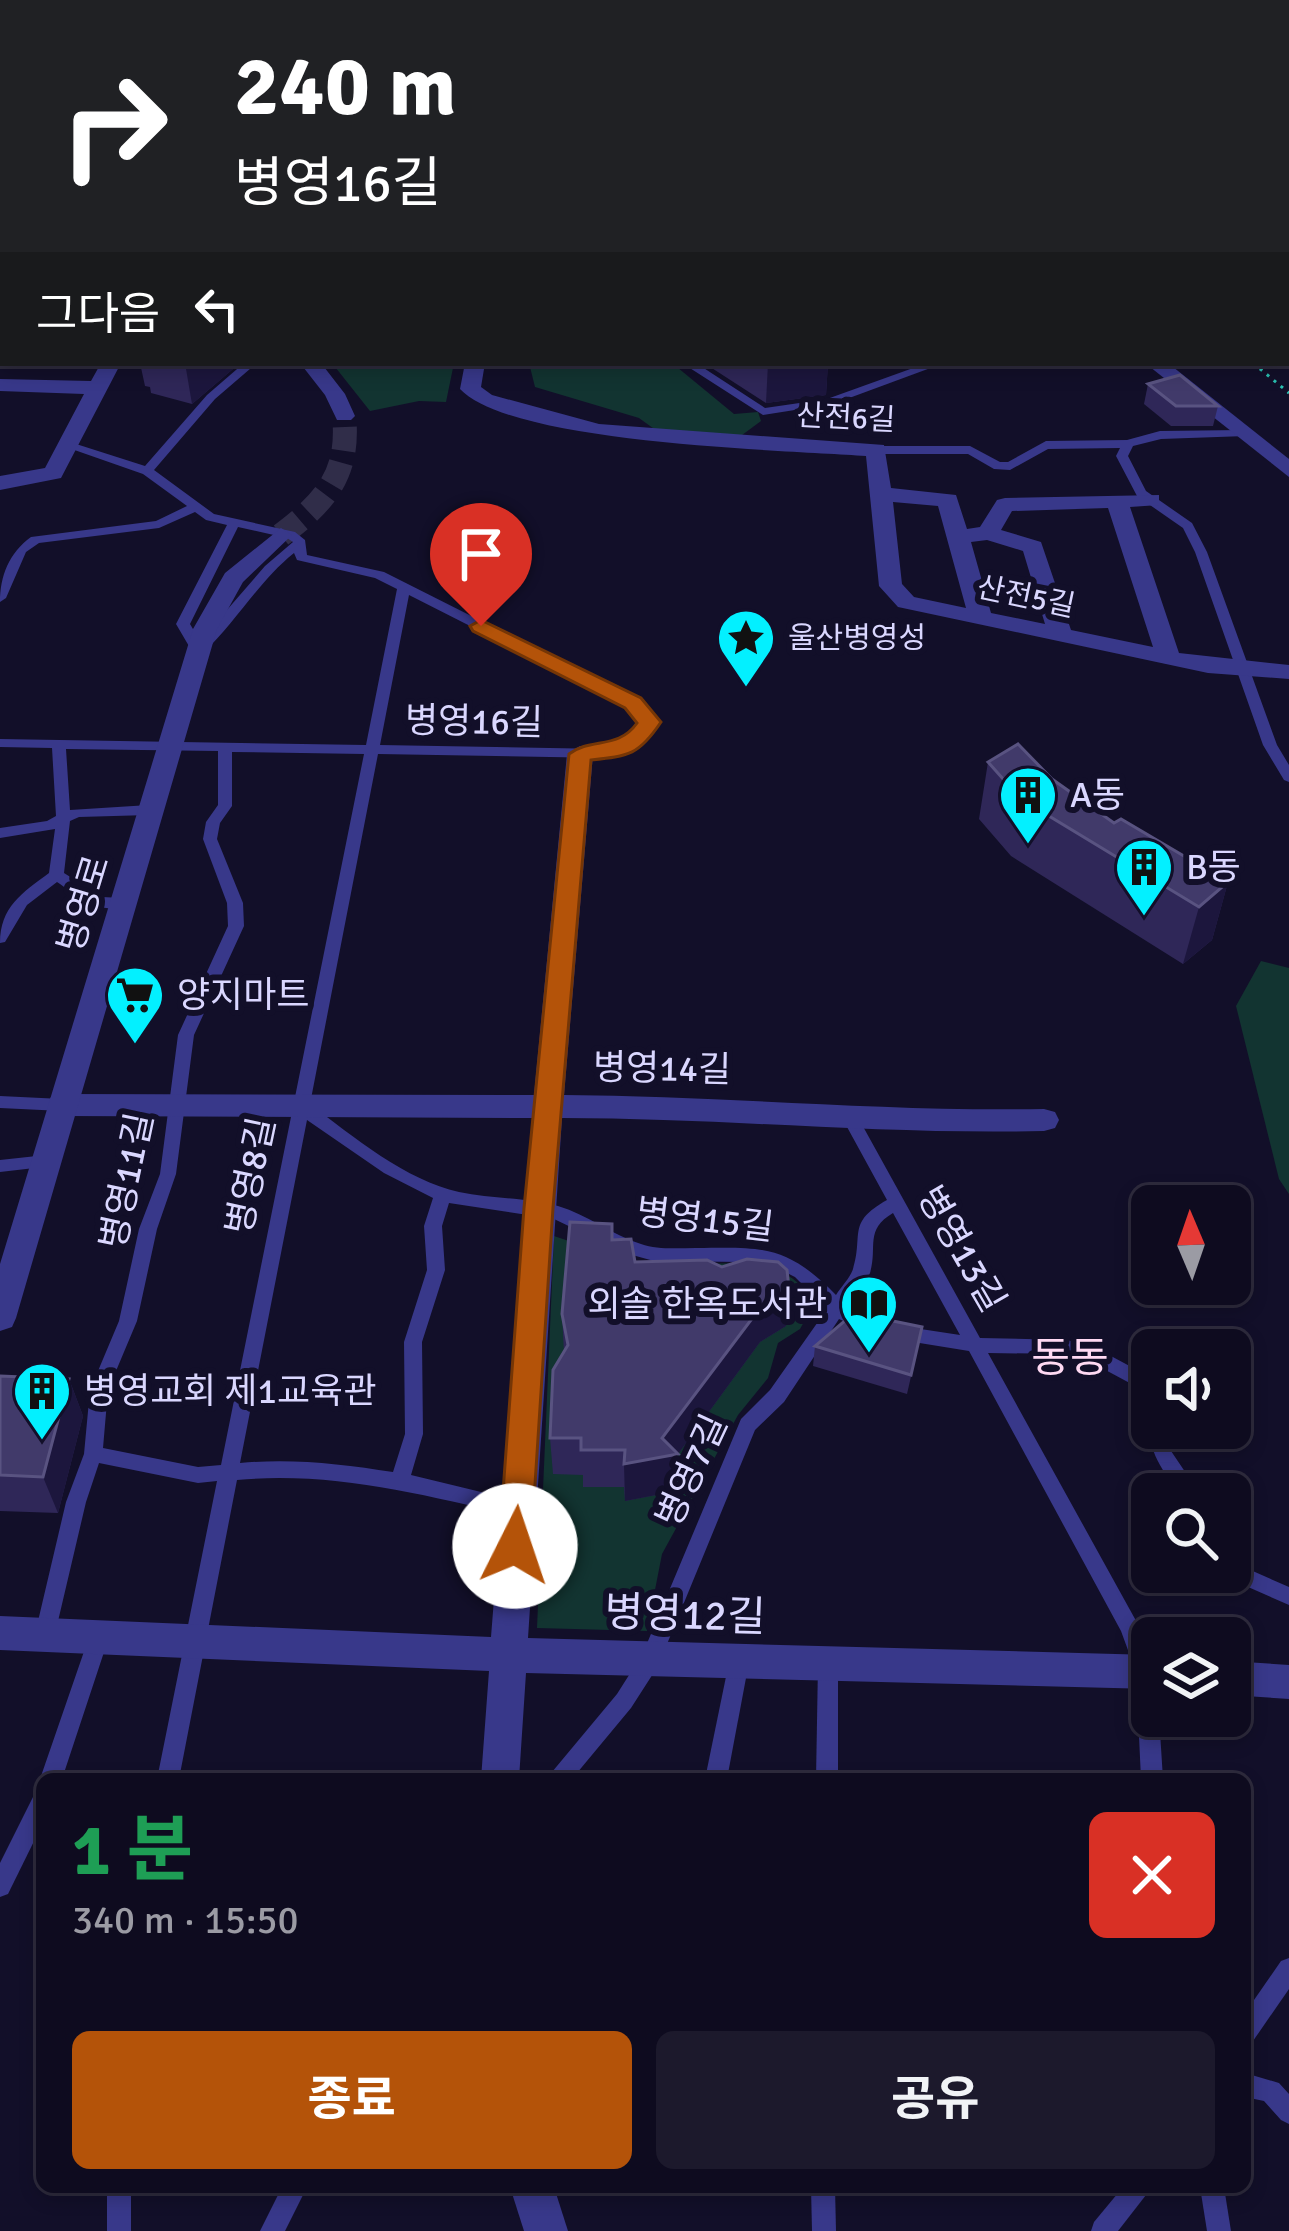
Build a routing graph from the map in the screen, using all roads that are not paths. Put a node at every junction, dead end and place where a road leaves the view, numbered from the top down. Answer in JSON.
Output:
{"nodes":[{"id":1,"x":110,"y":366,"type":"edge"},
{"id":2,"x":247,"y":366,"type":"edge"},
{"id":3,"x":312,"y":366,"type":"edge"},
{"id":4,"x":474,"y":366,"type":"edge"},
{"id":5,"x":693,"y":366,"type":"edge"},
{"id":6,"x":930,"y":366,"type":"edge"},
{"id":7,"x":1159,"y":366,"type":"edge"},
{"id":8,"x":0,"y":386,"type":"edge"},
{"id":9,"x":101,"y":388,"type":"junction"},
{"id":10,"x":344,"y":416,"type":"tunnel mouth"},
{"id":11,"x":1242,"y":434,"type":"junction"},
{"id":12,"x":1128,"y":444,"type":"junction"},
{"id":13,"x":69,"y":446,"type":"junction"},
{"id":14,"x":876,"y":450,"type":"junction"},
{"id":15,"x":1289,"y":470,"type":"edge"},
{"id":16,"x":147,"y":471,"type":"junction"},
{"id":17,"x":0,"y":483,"type":"edge"},
{"id":18,"x":881,"y":494,"type":"junction"},
{"id":19,"x":1150,"y":500,"type":"junction"},
{"id":20,"x":1117,"y":501,"type":"junction"},
{"id":21,"x":196,"y":507,"type":"junction"},
{"id":22,"x":233,"y":525,"type":"junction"},
{"id":23,"x":988,"y":533,"type":"junction"},
{"id":24,"x":958,"y":537,"type":"junction"},
{"id":25,"x":289,"y":540,"type":"junction"},
{"id":26,"x":21,"y":550,"type":"junction"},
{"id":27,"x":0,"y":553,"type":"edge"},
{"id":28,"x":404,"y":588,"type":"junction"},
{"id":29,"x":0,"y":598,"type":"edge"},
{"id":30,"x":981,"y":619,"type":"junction"},
{"id":31,"x":1061,"y":636,"type":"junction"},
{"id":32,"x":198,"y":650,"type":"junction"},
{"id":33,"x":1168,"y":658,"type":"junction"},
{"id":34,"x":1245,"y":672,"type":"junction"},
{"id":35,"x":1289,"y":672,"type":"edge"},
{"id":36,"x":0,"y":743,"type":"edge"},
{"id":37,"x":59,"y":745,"type":"junction"},
{"id":38,"x":168,"y":748,"type":"junction"},
{"id":39,"x":225,"y":749,"type":"junction"},
{"id":40,"x":370,"y":750,"type":"junction"},
{"id":41,"x":580,"y":754,"type":"junction"},
{"id":42,"x":1289,"y":777,"type":"edge"},
{"id":43,"x":149,"y":810,"type":"junction"},
{"id":44,"x":63,"y":819,"type":"junction"},
{"id":45,"x":0,"y":832,"type":"edge"},
{"id":46,"x":56,"y":875,"type":"junction"},
{"id":47,"x":122,"y":903,"type":"junction"},
{"id":48,"x":0,"y":938,"type":"edge"},
{"id":49,"x":0,"y":1102,"type":"edge"},
{"id":50,"x":62,"y":1106,"type":"junction"},
{"id":51,"x":178,"y":1106,"type":"junction"},
{"id":52,"x":548,"y":1106,"type":"junction"},
{"id":53,"x":302,"y":1107,"type":"junction"},
{"id":54,"x":849,"y":1116,"type":"junction"},
{"id":55,"x":1044,"y":1120,"type":"dead end"},
{"id":56,"x":46,"y":1161,"type":"junction"},
{"id":57,"x":0,"y":1166,"type":"edge"},
{"id":58,"x":443,"y":1195,"type":"junction"},
{"id":59,"x":896,"y":1203,"type":"junction"},
{"id":60,"x":538,"y":1208,"type":"junction"},
{"id":61,"x":836,"y":1311,"type":"junction"},
{"id":62,"x":0,"y":1318,"type":"edge"},
{"id":63,"x":977,"y":1346,"type":"junction"},
{"id":64,"x":1131,"y":1376,"type":"edge"},
{"id":65,"x":93,"y":1454,"type":"junction"},
{"id":66,"x":231,"y":1473,"type":"junction"},
{"id":67,"x":400,"y":1481,"type":"junction"},
{"id":68,"x":518,"y":1509,"type":"junction"},
{"id":69,"x":1251,"y":1579,"type":"edge"},
{"id":70,"x":1289,"y":1596,"type":"edge"},
{"id":71,"x":1131,"y":1630,"type":"edge"},
{"id":72,"x":0,"y":1633,"type":"edge"},
{"id":73,"x":45,"y":1634,"type":"junction"},
{"id":74,"x":99,"y":1637,"type":"junction"},
{"id":75,"x":195,"y":1642,"type":"junction"},
{"id":76,"x":507,"y":1655,"type":"junction"},
{"id":77,"x":651,"y":1659,"type":"junction"},
{"id":78,"x":739,"y":1662,"type":"junction"},
{"id":79,"x":828,"y":1664,"type":"junction"},
{"id":80,"x":1131,"y":1672,"type":"edge"},
{"id":81,"x":1251,"y":1679,"type":"edge"},
{"id":82,"x":1289,"y":1682,"type":"edge"},
{"id":83,"x":1150,"y":1737,"type":"edge"},
{"id":84,"x":52,"y":1773,"type":"edge"},
{"id":85,"x":169,"y":1773,"type":"edge"},
{"id":86,"x":500,"y":1773,"type":"edge"},
{"id":87,"x":564,"y":1773,"type":"edge"},
{"id":88,"x":717,"y":1773,"type":"edge"},
{"id":89,"x":827,"y":1773,"type":"edge"},
{"id":90,"x":1151,"y":1773,"type":"edge"},
{"id":91,"x":36,"y":1822,"type":"edge"},
{"id":92,"x":0,"y":1886,"type":"edge"},
{"id":93,"x":1289,"y":1969,"type":"edge"},
{"id":94,"x":1251,"y":2024,"type":"edge"},
{"id":95,"x":1251,"y":2086,"type":"edge"},
{"id":96,"x":1289,"y":2112,"type":"edge"},
{"id":97,"x":119,"y":2193,"type":"edge"},
{"id":98,"x":292,"y":2193,"type":"edge"},
{"id":99,"x":534,"y":2193,"type":"edge"},
{"id":100,"x":823,"y":2193,"type":"edge"},
{"id":101,"x":1133,"y":2193,"type":"edge"},
{"id":102,"x":1214,"y":2193,"type":"edge"},
{"id":103,"x":119,"y":2231,"type":"edge"},
{"id":104,"x":272,"y":2231,"type":"edge"},
{"id":105,"x":546,"y":2231,"type":"edge"},
{"id":106,"x":824,"y":2231,"type":"edge"},
{"id":107,"x":1103,"y":2231,"type":"edge"},
{"id":108,"x":1219,"y":2231,"type":"edge"}],
"edges":[{"from":1,"to":9,"type":"street"},
{"from":2,"to":16,"type":"lane"},
{"from":3,"to":10,"type":"street"},
{"from":4,"to":14,"type":"street","name":"산전6길"},
{"from":5,"to":6,"type":"lane"},
{"from":7,"to":11,"type":"street"},
{"from":8,"to":9,"type":"street"},
{"from":9,"to":13,"type":"street"},
{"from":11,"to":12,"type":"lane","name":"산전6길"},
{"from":11,"to":15,"type":"street"},
{"from":12,"to":14,"type":"lane","name":"산전6길"},
{"from":12,"to":19,"type":"lane"},
{"from":13,"to":16,"type":"lane"},
{"from":13,"to":17,"type":"street"},
{"from":14,"to":18,"type":"street","name":"산전5길"},
{"from":16,"to":21,"type":"lane"},
{"from":18,"to":24,"type":"street"},
{"from":18,"to":30,"type":"street","name":"산전5길"},
{"from":19,"to":20,"type":"street"},
{"from":19,"to":34,"type":"lane"},
{"from":20,"to":23,"type":"street"},
{"from":20,"to":33,"type":"street"},
{"from":21,"to":22,"type":"lane"},
{"from":21,"to":26,"type":"lane"},
{"from":22,"to":25,"type":"lane"},
{"from":22,"to":32,"type":"lane"},
{"from":23,"to":24,"type":"street"},
{"from":23,"to":31,"type":"street"},
{"from":24,"to":30,"type":"street"},
{"from":25,"to":28,"type":"lane","name":"병영16길"},
{"from":25,"to":32,"type":"street","name":"병영로"},
{"from":26,"to":27,"type":"lane"},
{"from":26,"to":29,"type":"lane"},
{"from":28,"to":40,"type":"lane","name":"병영8길"},
{"from":28,"to":41,"type":"lane","name":"병영16길"},
{"from":30,"to":31,"type":"street","name":"산전5길"},
{"from":31,"to":33,"type":"street","name":"산전5길"},
{"from":32,"to":38,"type":"street","name":"병영로"},
{"from":33,"to":34,"type":"street","name":"산전5길"},
{"from":34,"to":35,"type":"street","name":"산전5길"},
{"from":34,"to":42,"type":"lane"},
{"from":36,"to":37,"type":"lane","name":"병영16길"},
{"from":37,"to":38,"type":"lane","name":"병영16길"},
{"from":37,"to":44,"type":"lane"},
{"from":38,"to":39,"type":"lane","name":"병영16길"},
{"from":38,"to":43,"type":"street","name":"병영로"},
{"from":39,"to":40,"type":"lane","name":"병영16길"},
{"from":39,"to":51,"type":"lane","name":"병영11길"},
{"from":40,"to":41,"type":"lane","name":"병영16길"},
{"from":40,"to":53,"type":"lane","name":"병영8길"},
{"from":41,"to":52,"type":"street"},
{"from":43,"to":44,"type":"lane"},
{"from":43,"to":47,"type":"street","name":"병영로"},
{"from":44,"to":45,"type":"lane"},
{"from":44,"to":46,"type":"lane"},
{"from":46,"to":47,"type":"lane"},
{"from":46,"to":48,"type":"lane"},
{"from":47,"to":50,"type":"street","name":"병영로"},
{"from":49,"to":50,"type":"lane"},
{"from":50,"to":51,"type":"street","name":"병영14길"},
{"from":50,"to":56,"type":"street","name":"병영로"},
{"from":51,"to":53,"type":"street","name":"병영14길"},
{"from":51,"to":65,"type":"lane","name":"병영11길"},
{"from":52,"to":53,"type":"street","name":"병영14길"},
{"from":52,"to":54,"type":"street","name":"병영14길"},
{"from":52,"to":60,"type":"street"},
{"from":53,"to":58,"type":"lane","name":"병영15길"},
{"from":53,"to":66,"type":"lane","name":"병영8길"},
{"from":54,"to":55,"type":"street","name":"병영14길"},
{"from":54,"to":59,"type":"lane","name":"병영13길"},
{"from":56,"to":57,"type":"lane"},
{"from":56,"to":62,"type":"street","name":"병영로"},
{"from":58,"to":60,"type":"lane","name":"병영15길"},
{"from":58,"to":67,"type":"lane"},
{"from":59,"to":61,"type":"lane","name":"병영7길"},
{"from":59,"to":63,"type":"lane","name":"병영13길"},
{"from":60,"to":61,"type":"lane","name":"병영15길"},
{"from":60,"to":68,"type":"street"},
{"from":61,"to":63,"type":"lane","name":"병영15길"},
{"from":61,"to":77,"type":"lane","name":"병영7길"},
{"from":63,"to":64,"type":"lane","name":"병영15길"},
{"from":63,"to":71,"type":"lane","name":"병영13길"},
{"from":65,"to":66,"type":"lane"},
{"from":65,"to":73,"type":"lane","name":"병영11길"},
{"from":66,"to":67,"type":"lane"},
{"from":66,"to":75,"type":"lane","name":"병영8길"},
{"from":67,"to":68,"type":"lane"},
{"from":68,"to":76,"type":"street"},
{"from":69,"to":70,"type":"lane"},
{"from":72,"to":73,"type":"street","name":"병영12길"},
{"from":73,"to":74,"type":"street","name":"병영12길"},
{"from":74,"to":75,"type":"street","name":"병영12길"},
{"from":74,"to":84,"type":"lane"},
{"from":75,"to":76,"type":"street","name":"병영12길"},
{"from":75,"to":85,"type":"lane","name":"병영8길"},
{"from":76,"to":77,"type":"street","name":"병영12길"},
{"from":76,"to":86,"type":"street"},
{"from":77,"to":78,"type":"street","name":"병영12길"},
{"from":77,"to":87,"type":"lane","name":"병영7길"},
{"from":78,"to":79,"type":"street","name":"병영12길"},
{"from":78,"to":88,"type":"lane"},
{"from":79,"to":80,"type":"street","name":"병영12길"},
{"from":79,"to":89,"type":"lane"},
{"from":81,"to":82,"type":"street"},
{"from":83,"to":90,"type":"lane","name":"병영13길"},
{"from":91,"to":92,"type":"lane"},
{"from":93,"to":94,"type":"lane"},
{"from":95,"to":96,"type":"lane"},
{"from":97,"to":103,"type":"lane"},
{"from":98,"to":104,"type":"lane"},
{"from":99,"to":105,"type":"street"},
{"from":100,"to":106,"type":"lane"},
{"from":101,"to":107,"type":"lane"},
{"from":102,"to":108,"type":"lane"}]}
